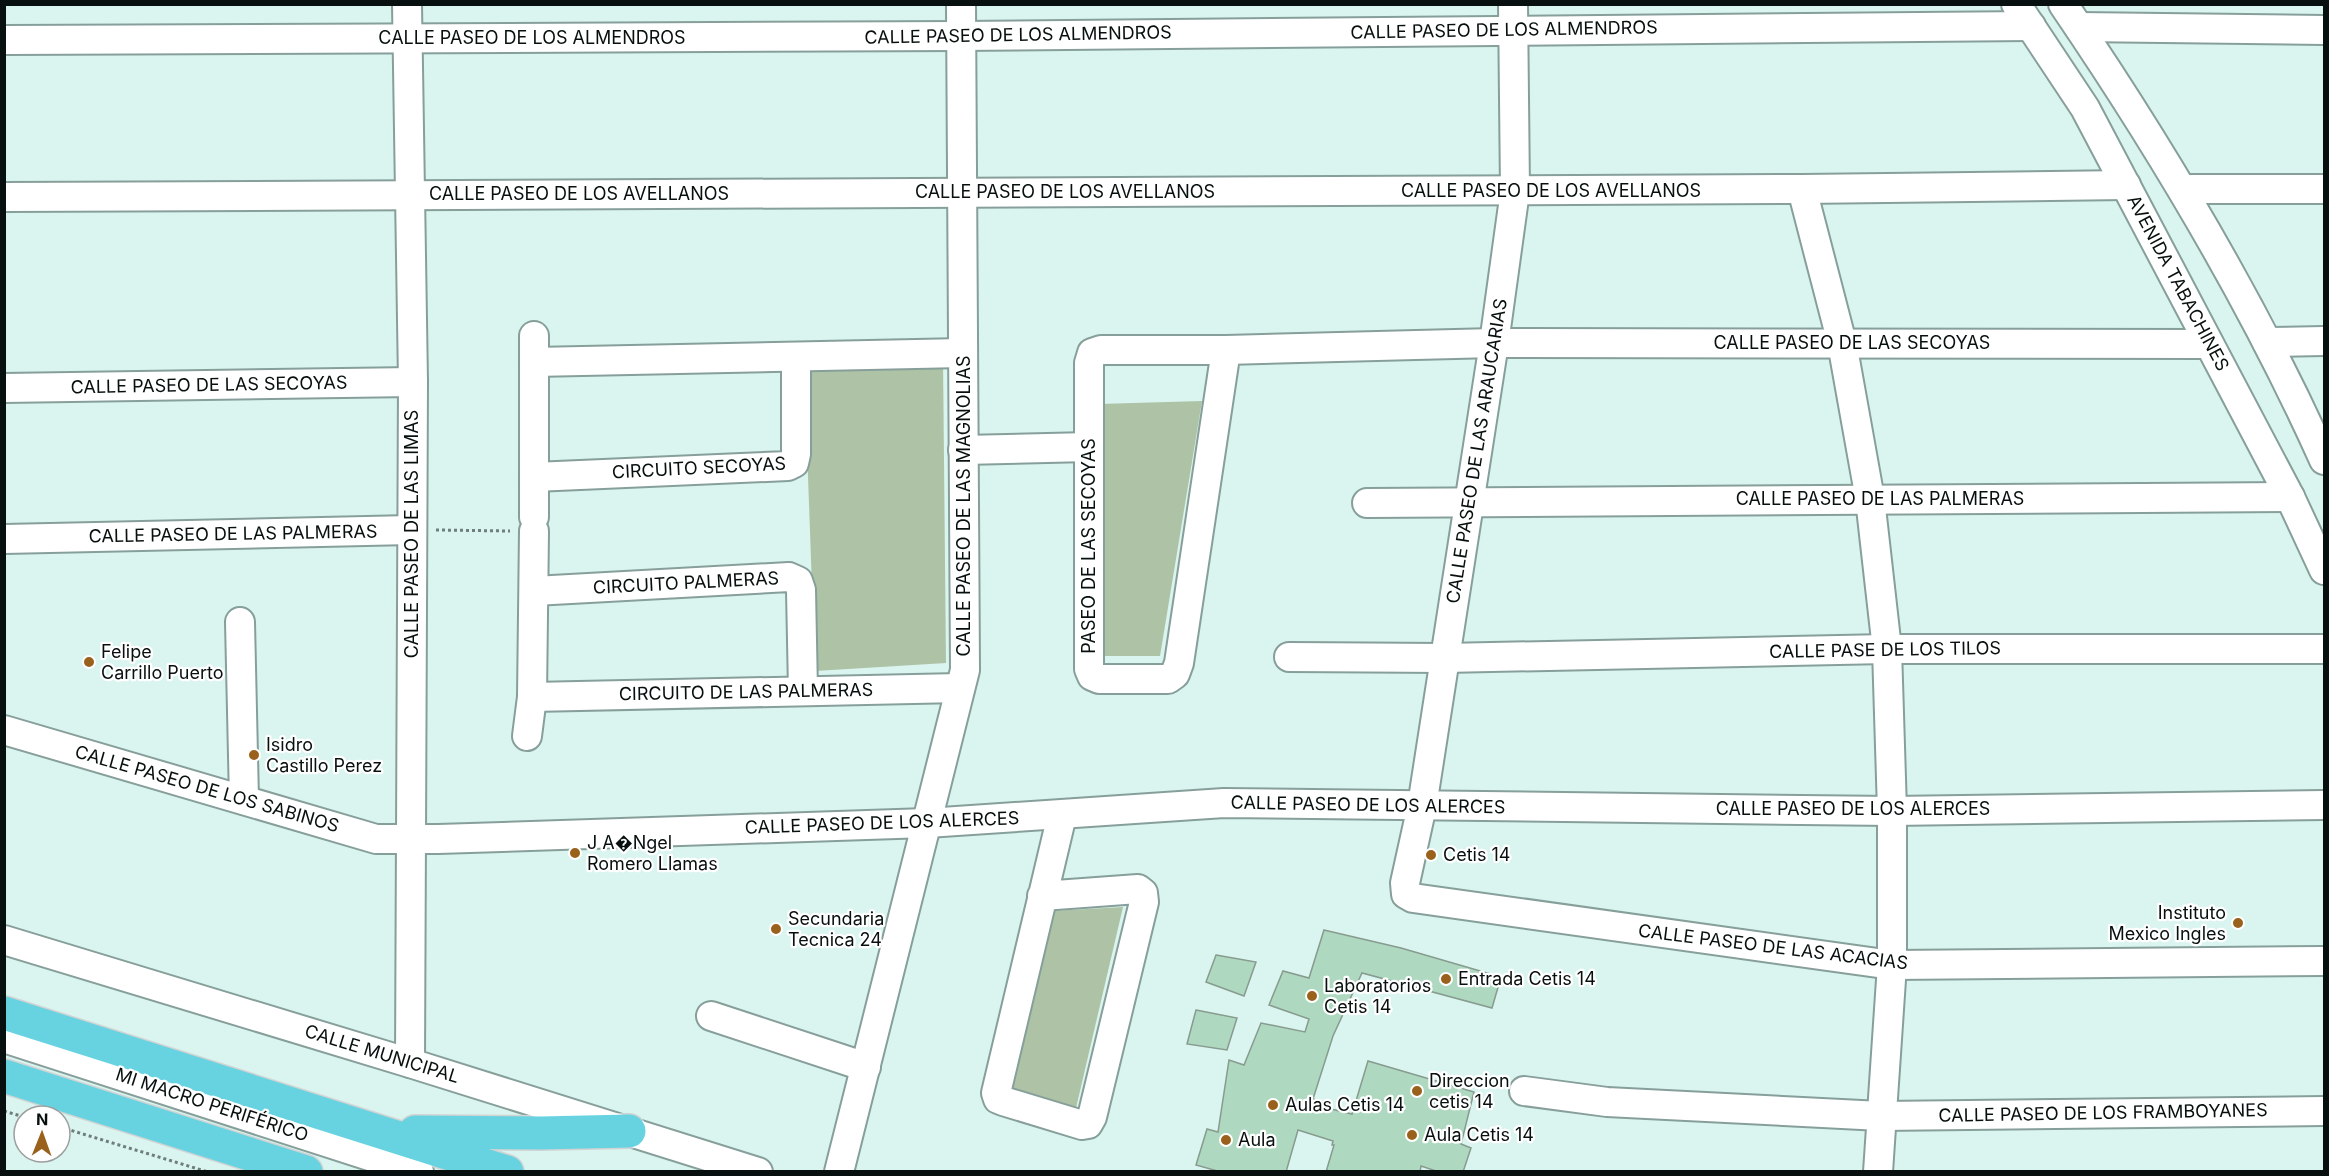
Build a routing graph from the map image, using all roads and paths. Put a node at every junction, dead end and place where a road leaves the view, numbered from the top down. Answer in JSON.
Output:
{"nodes":[{"id":1,"x":407,"y":4,"type":"edge"},
{"id":2,"x":961,"y":4,"type":"edge"},
{"id":3,"x":2023,"y":15,"type":"edge"},
{"id":4,"x":2071,"y":16,"type":"edge"},
{"id":5,"x":1514,"y":17,"type":"edge"},
{"id":6,"x":2325,"y":30,"type":"edge"},
{"id":7,"x":961,"y":36,"type":"junction"},
{"id":8,"x":407,"y":38,"type":"junction"},
{"id":9,"x":4,"y":40,"type":"edge"},
{"id":10,"x":2118,"y":90,"type":"junction"},
{"id":11,"x":2085,"y":108,"type":"junction"},
{"id":12,"x":2126,"y":184,"type":"junction"},
{"id":13,"x":1802,"y":189,"type":"junction"},
{"id":14,"x":2182,"y":189,"type":"junction"},
{"id":15,"x":2325,"y":189,"type":"edge"},
{"id":16,"x":1515,"y":191,"type":"junction"},
{"id":17,"x":962,"y":193,"type":"junction"},
{"id":18,"x":411,"y":195,"type":"junction"},
{"id":19,"x":4,"y":197,"type":"edge"},
{"id":20,"x":2325,"y":341,"type":"edge"},
{"id":21,"x":2267,"y":342,"type":"junction"},
{"id":22,"x":1842,"y":343,"type":"junction"},
{"id":23,"x":1494,"y":344,"type":"junction"},
{"id":24,"x":2209,"y":344,"type":"junction"},
{"id":25,"x":1226,"y":350,"type":"junction"},
{"id":26,"x":963,"y":353,"type":"junction"},
{"id":27,"x":796,"y":357,"type":"junction"},
{"id":28,"x":413,"y":382,"type":"junction"},
{"id":29,"x":4,"y":388,"type":"edge"},
{"id":30,"x":1089,"y":447,"type":"junction"},
{"id":31,"x":963,"y":450,"type":"junction"},
{"id":32,"x":2325,"y":460,"type":"edge"},
{"id":33,"x":534,"y":477,"type":"junction"},
{"id":34,"x":2290,"y":496,"type":"junction"},
{"id":35,"x":1870,"y":499,"type":"junction"},
{"id":36,"x":1470,"y":502,"type":"junction"},
{"id":37,"x":1367,"y":503,"type":"dead end"},
{"id":38,"x":534,"y":524,"type":"junction"},
{"id":39,"x":411,"y":530,"type":"junction"},
{"id":40,"x":4,"y":539,"type":"edge"},
{"id":41,"x":2318,"y":541,"type":"edge"},
{"id":42,"x":2325,"y":570,"type":"edge"},
{"id":43,"x":534,"y":591,"type":"junction"},
{"id":44,"x":240,"y":622,"type":"dead end"},
{"id":45,"x":1887,"y":649,"type":"junction"},
{"id":46,"x":2325,"y":649,"type":"edge"},
{"id":47,"x":1289,"y":657,"type":"dead end"},
{"id":48,"x":1445,"y":658,"type":"junction"},
{"id":49,"x":960,"y":688,"type":"junction"},
{"id":50,"x":803,"y":691,"type":"junction"},
{"id":51,"x":532,"y":697,"type":"junction"},
{"id":52,"x":4,"y":729,"type":"edge"},
{"id":53,"x":527,"y":736,"type":"dead end"},
{"id":54,"x":244,"y":800,"type":"junction"},
{"id":55,"x":2325,"y":805,"type":"edge"},
{"id":56,"x":1422,"y":806,"type":"junction"},
{"id":57,"x":1892,"y":811,"type":"junction"},
{"id":58,"x":1062,"y":815,"type":"junction"},
{"id":59,"x":927,"y":823,"type":"junction"},
{"id":60,"x":411,"y":839,"type":"junction"},
{"id":61,"x":1406,"y":894,"type":"joint"},
{"id":62,"x":1042,"y":896,"type":"junction"},
{"id":63,"x":4,"y":940,"type":"edge"},
{"id":64,"x":2325,"y":962,"type":"edge"},
{"id":65,"x":1892,"y":965,"type":"junction"},
{"id":66,"x":4,"y":1012,"type":"edge"},
{"id":67,"x":711,"y":1016,"type":"dead end"},
{"id":68,"x":4,"y":1038,"type":"edge"},
{"id":69,"x":4,"y":1053,"type":"edge"},
{"id":70,"x":410,"y":1063,"type":"junction"},
{"id":71,"x":866,"y":1067,"type":"junction"},
{"id":72,"x":4,"y":1076,"type":"edge"},
{"id":73,"x":1524,"y":1090,"type":"dead end"},
{"id":74,"x":2325,"y":1111,"type":"edge"},
{"id":75,"x":1881,"y":1116,"type":"junction"},
{"id":76,"x":72,"y":1131,"type":"edge"},
{"id":77,"x":629,"y":1131,"type":"junction"},
{"id":78,"x":393,"y":1134,"type":"junction"},
{"id":79,"x":208,"y":1172,"type":"edge"},
{"id":80,"x":306,"y":1172,"type":"edge"},
{"id":81,"x":367,"y":1172,"type":"edge"},
{"id":82,"x":419,"y":1172,"type":"edge"},
{"id":83,"x":507,"y":1172,"type":"edge"},
{"id":84,"x":758,"y":1172,"type":"edge"},
{"id":85,"x":839,"y":1172,"type":"edge"},
{"id":86,"x":1878,"y":1172,"type":"edge"}],
"edges":[{"from":1,"to":8,"type":"street","name":"CALLE PASEO DE LAS LIMAS"},
{"from":2,"to":7,"type":"street","name":"CALLE PASEO DE LAS MAGNOLIAS"},
{"from":3,"to":5,"type":"street","name":"CALLE PASEO DE LOS ALMENDROS"},
{"from":3,"to":11,"type":"street","name":"AVENIDA TABACHINES"},
{"from":4,"to":6,"type":"street"},
{"from":4,"to":10,"type":"street"},
{"from":5,"to":7,"type":"street","name":"CALLE PASEO DE LOS ALMENDROS"},
{"from":5,"to":16,"type":"street","name":"CALLE PASEO DE LAS ARAUCARIAS"},
{"from":7,"to":8,"type":"street","name":"CALLE PASEO DE LOS ALMENDROS"},
{"from":7,"to":17,"type":"street","name":"CALLE PASEO DE LAS MAGNOLIAS"},
{"from":8,"to":9,"type":"street","name":"CALLE PASEO DE LOS ALMENDROS"},
{"from":8,"to":18,"type":"street","name":"CALLE PASEO DE LAS LIMAS"},
{"from":10,"to":11,"type":"street"},
{"from":10,"to":14,"type":"street"},
{"from":11,"to":12,"type":"street","name":"AVENIDA TABACHINES"},
{"from":12,"to":13,"type":"street","name":"CALLE PASEO DE LOS AVELLANOS"},
{"from":12,"to":24,"type":"street","name":"AVENIDA TABACHINES"},
{"from":13,"to":16,"type":"street","name":"CALLE PASEO DE LOS AVELLANOS"},
{"from":13,"to":22,"type":"street"},
{"from":14,"to":15,"type":"street"},
{"from":14,"to":21,"type":"street"},
{"from":16,"to":17,"type":"street","name":"CALLE PASEO DE LOS AVELLANOS"},
{"from":16,"to":23,"type":"street","name":"CALLE PASEO DE LAS ARAUCARIAS"},
{"from":17,"to":18,"type":"street","name":"CALLE PASEO DE LOS AVELLANOS"},
{"from":17,"to":26,"type":"street","name":"CALLE PASEO DE LAS MAGNOLIAS"},
{"from":18,"to":19,"type":"street","name":"CALLE PASEO DE LOS AVELLANOS"},
{"from":18,"to":28,"type":"street","name":"CALLE PASEO DE LAS LIMAS"},
{"from":20,"to":21,"type":"street"},
{"from":21,"to":32,"type":"street"},
{"from":22,"to":23,"type":"street","name":"CALLE PASEO DE LAS SECOYAS"},
{"from":22,"to":24,"type":"street","name":"CALLE PASEO DE LAS SECOYAS"},
{"from":22,"to":35,"type":"street"},
{"from":23,"to":25,"type":"street","name":"PASEO DE LAS SECOYAS"},
{"from":23,"to":36,"type":"street","name":"CALLE PASEO DE LAS ARAUCARIAS"},
{"from":24,"to":34,"type":"street","name":"AVENIDA TABACHINES"},
{"from":25,"to":30,"type":"street","name":"PASEO DE LAS SECOYAS"},
{"from":25,"to":30,"type":"street","name":"PASEO DE LAS SECOYAS"},
{"from":26,"to":27,"type":"street"},
{"from":26,"to":31,"type":"street","name":"CALLE PASEO DE LAS MAGNOLIAS"},
{"from":27,"to":33,"type":"street","name":"CIRCUITO SECOYAS"},
{"from":27,"to":33,"type":"street"},
{"from":28,"to":29,"type":"street","name":"CALLE PASEO DE LAS SECOYAS"},
{"from":28,"to":39,"type":"street","name":"CALLE PASEO DE LAS LIMAS"},
{"from":30,"to":31,"type":"street"},
{"from":31,"to":49,"type":"street","name":"CALLE PASEO DE LAS MAGNOLIAS"},
{"from":33,"to":38,"type":"street"},
{"from":34,"to":35,"type":"street","name":"CALLE PASEO DE LAS PALMERAS"},
{"from":34,"to":41,"type":"street","name":"AVENIDA TABACHINES"},
{"from":35,"to":36,"type":"street","name":"CALLE PASEO DE LAS PALMERAS"},
{"from":35,"to":45,"type":"street"},
{"from":36,"to":37,"type":"street","name":"CALLE PASEO DE LAS PALMERAS"},
{"from":36,"to":48,"type":"street","name":"CALLE PASEO DE LAS ARAUCARIAS"},
{"from":38,"to":39,"type":"path"},
{"from":38,"to":43,"type":"street"},
{"from":39,"to":40,"type":"street","name":"CALLE PASEO DE LAS PALMERAS"},
{"from":39,"to":60,"type":"street","name":"CALLE PASEO DE LAS LIMAS"},
{"from":41,"to":42,"type":"street","name":"AVENIDA TABACHINES"},
{"from":43,"to":50,"type":"street","name":"CIRCUITO PALMERAS"},
{"from":43,"to":51,"type":"street"},
{"from":44,"to":54,"type":"street"},
{"from":45,"to":46,"type":"street","name":"CALLE PASE DE LOS TILOS"},
{"from":45,"to":48,"type":"street","name":"CALLE PASE DE LOS TILOS"},
{"from":45,"to":57,"type":"street"},
{"from":47,"to":48,"type":"street","name":"CALLE PASE DE LOS TILOS"},
{"from":48,"to":56,"type":"street","name":"CALLE PASEO DE LAS ARAUCARIAS"},
{"from":49,"to":50,"type":"street","name":"CIRCUITO DE LAS PALMERAS"},
{"from":49,"to":59,"type":"street","name":"CALLE PASEO DE LAS MAGNOLIAS"},
{"from":50,"to":51,"type":"street","name":"CIRCUITO DE LAS PALMERAS"},
{"from":51,"to":53,"type":"street"},
{"from":52,"to":54,"type":"street","name":"CALLE PASEO DE LOS SABINOS"},
{"from":54,"to":60,"type":"street","name":"CALLE PASEO DE LOS SABINOS"},
{"from":55,"to":57,"type":"street","name":"CALLE PASEO DE LOS ALERCES"},
{"from":56,"to":57,"type":"street","name":"CALLE PASEO DE LOS ALERCES"},
{"from":56,"to":58,"type":"street","name":"CALLE PASEO DE LOS ALERCES"},
{"from":56,"to":61,"type":"street","name":"CALLE PASEO DE LAS ARAUCARIAS"},
{"from":57,"to":65,"type":"street"},
{"from":58,"to":59,"type":"street","name":"CALLE PASEO DE LOS ALERCES"},
{"from":58,"to":62,"type":"street"},
{"from":59,"to":60,"type":"street","name":"CALLE PASEO DE LOS ALERCES"},
{"from":59,"to":71,"type":"street","name":"CALLE PASEO DE LAS MAGNOLIAS"},
{"from":60,"to":70,"type":"street","name":"CALLE PASEO DE LAS LIMAS"},
{"from":61,"to":65,"type":"street","name":"CALLE PASEO DE LAS ACACIAS"},
{"from":62,"to":62,"type":"street"},
{"from":63,"to":70,"type":"street","name":"CALLE MUNICIPAL"},
{"from":64,"to":65,"type":"street","name":"CALLE PASEO DE LAS ACACIAS"},
{"from":65,"to":75,"type":"street"},
{"from":66,"to":78,"type":"highway"},
{"from":67,"to":71,"type":"street"},
{"from":68,"to":82,"type":"street","name":"MI MACRO PERIFÉRICO"},
{"from":69,"to":81,"type":"street","name":"MI MACRO PERIFÉRICO"},
{"from":70,"to":77,"type":"street","name":"CALLE MUNICIPAL"},
{"from":71,"to":85,"type":"street","name":"CALLE PASEO DE LAS MAGNOLIAS"},
{"from":72,"to":80,"type":"highway"},
{"from":73,"to":75,"type":"street","name":"CALLE PASEO DE LOS FRAMBOYANES"},
{"from":74,"to":75,"type":"street","name":"CALLE PASEO DE LOS FRAMBOYANES"},
{"from":75,"to":86,"type":"street"},
{"from":76,"to":79,"type":"path"},
{"from":77,"to":78,"type":"highway"},
{"from":77,"to":84,"type":"street","name":"CALLE MUNICIPAL"},
{"from":78,"to":83,"type":"highway"}]}
